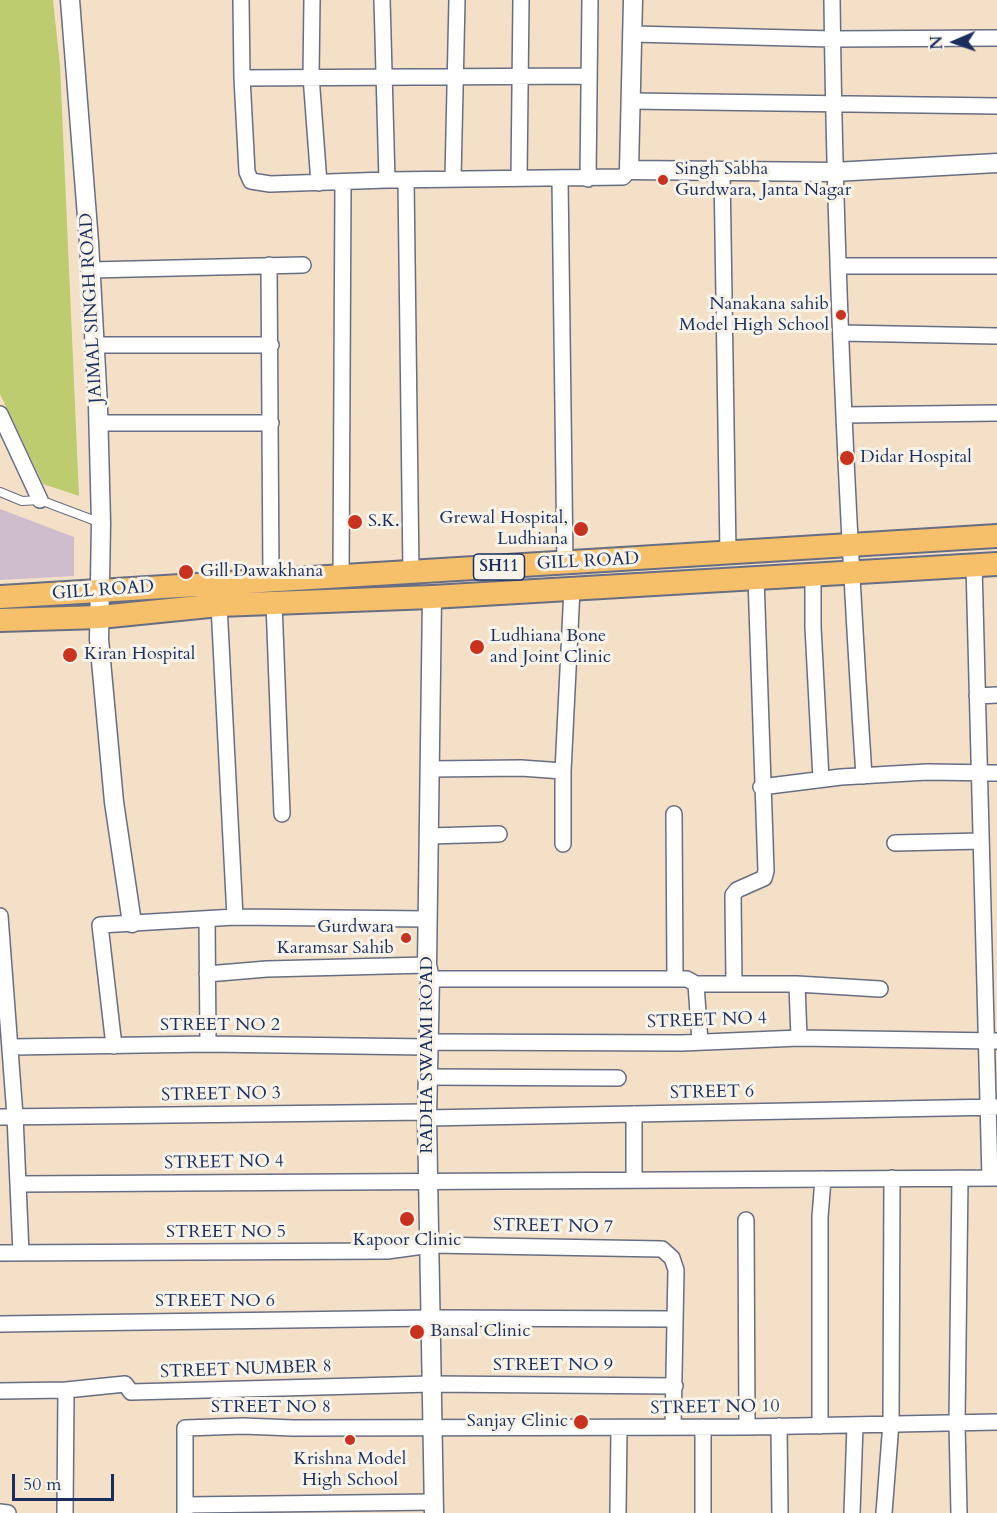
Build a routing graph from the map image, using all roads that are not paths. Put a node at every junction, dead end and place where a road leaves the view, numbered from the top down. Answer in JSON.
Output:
{"nodes":[{"id":1,"x":70,"y":0,"type":"edge"},
{"id":2,"x":241,"y":0,"type":"edge"},
{"id":3,"x":312,"y":0,"type":"edge"},
{"id":4,"x":382,"y":0,"type":"edge"},
{"id":5,"x":457,"y":0,"type":"edge"},
{"id":6,"x":521,"y":0,"type":"edge"},
{"id":7,"x":590,"y":0,"type":"edge"},
{"id":8,"x":633,"y":0,"type":"edge"},
{"id":9,"x":832,"y":0,"type":"edge"},
{"id":10,"x":633,"y":34,"type":"junction"},
{"id":11,"x":997,"y":38,"type":"edge"},
{"id":12,"x":833,"y":39,"type":"junction"},
{"id":13,"x":311,"y":76,"type":"junction"},
{"id":14,"x":383,"y":76,"type":"junction"},
{"id":15,"x":455,"y":76,"type":"junction"},
{"id":16,"x":588,"y":76,"type":"junction"},
{"id":17,"x":242,"y":78,"type":"junction"},
{"id":18,"x":519,"y":79,"type":"junction"},
{"id":19,"x":631,"y":101,"type":"junction"},
{"id":20,"x":833,"y":105,"type":"junction"},
{"id":21,"x":997,"y":106,"type":"edge"},
{"id":22,"x":997,"y":163,"type":"edge"},
{"id":23,"x":629,"y":170,"type":"junction"},
{"id":24,"x":722,"y":171,"type":"junction"},
{"id":25,"x":834,"y":172,"type":"junction"},
{"id":26,"x":453,"y":178,"type":"junction"},
{"id":27,"x":519,"y":178,"type":"junction"},
{"id":28,"x":560,"y":179,"type":"junction"},
{"id":29,"x":588,"y":179,"type":"junction"},
{"id":30,"x":387,"y":180,"type":"junction"},
{"id":31,"x":406,"y":180,"type":"junction"},
{"id":32,"x":343,"y":182,"type":"junction"},
{"id":33,"x":320,"y":183,"type":"junction"},
{"id":34,"x":269,"y":265,"type":"junction"},
{"id":35,"x":303,"y":265,"type":"dead end"},
{"id":36,"x":838,"y":266,"type":"junction"},
{"id":37,"x":997,"y":266,"type":"edge"},
{"id":38,"x":91,"y":270,"type":"junction"},
{"id":39,"x":841,"y":333,"type":"junction"},
{"id":40,"x":997,"y":336,"type":"edge"},
{"id":41,"x":95,"y":345,"type":"junction"},
{"id":42,"x":271,"y":345,"type":"junction"},
{"id":43,"x":997,"y":413,"type":"edge"},
{"id":44,"x":0,"y":414,"type":"edge"},
{"id":45,"x":844,"y":415,"type":"junction"},
{"id":46,"x":99,"y":423,"type":"junction"},
{"id":47,"x":272,"y":423,"type":"junction"},
{"id":48,"x":0,"y":492,"type":"edge"},
{"id":49,"x":40,"y":500,"type":"junction"},
{"id":50,"x":101,"y":523,"type":"junction"},
{"id":51,"x":997,"y":536,"type":"edge"},
{"id":52,"x":848,"y":545,"type":"junction"},
{"id":53,"x":728,"y":553,"type":"junction"},
{"id":54,"x":565,"y":563,"type":"junction"},
{"id":55,"x":997,"y":564,"type":"edge"},
{"id":56,"x":974,"y":565,"type":"junction"},
{"id":57,"x":851,"y":571,"type":"junction"},
{"id":58,"x":411,"y":573,"type":"junction"},
{"id":59,"x":813,"y":574,"type":"junction"},
{"id":60,"x":341,"y":576,"type":"junction"},
{"id":61,"x":756,"y":578,"type":"junction"},
{"id":62,"x":271,"y":579,"type":"junction"},
{"id":63,"x":572,"y":589,"type":"junction"},
{"id":64,"x":100,"y":591,"type":"junction"},
{"id":65,"x":0,"y":597,"type":"edge"},
{"id":66,"x":432,"y":597,"type":"junction"},
{"id":67,"x":274,"y":603,"type":"junction"},
{"id":68,"x":219,"y":606,"type":"junction"},
{"id":69,"x":100,"y":617,"type":"junction"},
{"id":70,"x":0,"y":620,"type":"edge"},
{"id":71,"x":997,"y":695,"type":"edge"},
{"id":72,"x":977,"y":696,"type":"junction"},
{"id":73,"x":430,"y":769,"type":"junction"},
{"id":74,"x":563,"y":771,"type":"junction"},
{"id":75,"x":997,"y":773,"type":"edge"},
{"id":76,"x":980,"y":774,"type":"junction"},
{"id":77,"x":864,"y":776,"type":"junction"},
{"id":78,"x":821,"y":779,"type":"junction"},
{"id":79,"x":761,"y":787,"type":"junction"},
{"id":80,"x":282,"y":814,"type":"dead end"},
{"id":81,"x":674,"y":814,"type":"dead end"},
{"id":82,"x":499,"y":834,"type":"dead end"},
{"id":83,"x":429,"y":836,"type":"junction"},
{"id":84,"x":981,"y":841,"type":"junction"},
{"id":85,"x":895,"y":843,"type":"dead end"},
{"id":86,"x":563,"y":844,"type":"dead end"},
{"id":87,"x":990,"y":906,"type":"edge"},
{"id":88,"x":0,"y":916,"type":"edge"},
{"id":89,"x":235,"y":917,"type":"junction"},
{"id":90,"x":207,"y":919,"type":"junction"},
{"id":91,"x":428,"y":919,"type":"junction"},
{"id":92,"x":132,"y":923,"type":"junction"},
{"id":93,"x":428,"y":972,"type":"junction"},
{"id":94,"x":991,"y":973,"type":"edge"},
{"id":95,"x":207,"y":974,"type":"junction"},
{"id":96,"x":675,"y":978,"type":"junction"},
{"id":97,"x":696,"y":984,"type":"junction"},
{"id":98,"x":734,"y":984,"type":"junction"},
{"id":99,"x":797,"y":984,"type":"junction"},
{"id":100,"x":880,"y":989,"type":"dead end"},
{"id":101,"x":799,"y":1038,"type":"junction"},
{"id":102,"x":992,"y":1041,"type":"edge"},
{"id":103,"x":700,"y":1042,"type":"junction"},
{"id":104,"x":208,"y":1044,"type":"junction"},
{"id":105,"x":429,"y":1044,"type":"junction"},
{"id":106,"x":114,"y":1046,"type":"junction"},
{"id":107,"x":11,"y":1047,"type":"junction"},
{"id":108,"x":428,"y":1077,"type":"junction"},
{"id":109,"x":618,"y":1078,"type":"dead end"},
{"id":110,"x":993,"y":1107,"type":"edge"},
{"id":111,"x":634,"y":1114,"type":"junction"},
{"id":112,"x":427,"y":1115,"type":"junction"},
{"id":113,"x":8,"y":1117,"type":"edge"},
{"id":114,"x":892,"y":1178,"type":"junction"},
{"id":115,"x":960,"y":1178,"type":"junction"},
{"id":116,"x":994,"y":1178,"type":"edge"},
{"id":117,"x":823,"y":1179,"type":"junction"},
{"id":118,"x":634,"y":1180,"type":"junction"},
{"id":119,"x":429,"y":1182,"type":"junction"},
{"id":120,"x":20,"y":1184,"type":"junction"},
{"id":121,"x":746,"y":1220,"type":"dead end"},
{"id":122,"x":431,"y":1245,"type":"junction"},
{"id":123,"x":0,"y":1253,"type":"edge"},
{"id":124,"x":21,"y":1253,"type":"junction"},
{"id":125,"x":431,"y":1318,"type":"junction"},
{"id":126,"x":674,"y":1319,"type":"junction"},
{"id":127,"x":0,"y":1324,"type":"edge"},
{"id":128,"x":431,"y":1384,"type":"junction"},
{"id":129,"x":675,"y":1386,"type":"junction"},
{"id":130,"x":66,"y":1390,"type":"junction"},
{"id":131,"x":0,"y":1391,"type":"edge"},
{"id":132,"x":997,"y":1422,"type":"edge"},
{"id":133,"x":891,"y":1423,"type":"junction"},
{"id":134,"x":957,"y":1423,"type":"junction"},
{"id":135,"x":855,"y":1425,"type":"junction"},
{"id":136,"x":434,"y":1426,"type":"junction"},
{"id":137,"x":779,"y":1426,"type":"junction"},
{"id":138,"x":820,"y":1426,"type":"junction"},
{"id":139,"x":673,"y":1427,"type":"junction"},
{"id":140,"x":703,"y":1427,"type":"junction"},
{"id":141,"x":747,"y":1427,"type":"junction"},
{"id":142,"x":619,"y":1428,"type":"junction"},
{"id":143,"x":434,"y":1508,"type":"edge"},
{"id":144,"x":185,"y":1509,"type":"edge"},
{"id":145,"x":0,"y":1512,"type":"edge"},
{"id":146,"x":8,"y":1513,"type":"edge"},
{"id":147,"x":65,"y":1513,"type":"edge"},
{"id":148,"x":618,"y":1513,"type":"edge"},
{"id":149,"x":703,"y":1513,"type":"edge"},
{"id":150,"x":780,"y":1513,"type":"edge"},
{"id":151,"x":852,"y":1513,"type":"edge"},
{"id":152,"x":884,"y":1513,"type":"edge"},
{"id":153,"x":959,"y":1513,"type":"edge"}],
"edges":[{"from":1,"to":38,"type":"street","name":"JAIMAL SINGH ROAD"},
{"from":2,"to":17,"type":"street"},
{"from":3,"to":13,"type":"street"},
{"from":4,"to":14,"type":"street"},
{"from":5,"to":15,"type":"street"},
{"from":6,"to":18,"type":"street"},
{"from":7,"to":16,"type":"street"},
{"from":8,"to":10,"type":"street"},
{"from":9,"to":12,"type":"street"},
{"from":10,"to":12,"type":"street"},
{"from":10,"to":19,"type":"street"},
{"from":11,"to":12,"type":"street"},
{"from":12,"to":20,"type":"street"},
{"from":13,"to":14,"type":"street"},
{"from":13,"to":17,"type":"street"},
{"from":13,"to":33,"type":"street"},
{"from":14,"to":15,"type":"street"},
{"from":14,"to":30,"type":"street"},
{"from":15,"to":18,"type":"street"},
{"from":15,"to":26,"type":"street"},
{"from":16,"to":18,"type":"street"},
{"from":16,"to":29,"type":"street"},
{"from":17,"to":33,"type":"street"},
{"from":18,"to":27,"type":"street"},
{"from":19,"to":20,"type":"street"},
{"from":19,"to":23,"type":"street"},
{"from":20,"to":21,"type":"street"},
{"from":20,"to":25,"type":"street"},
{"from":22,"to":25,"type":"street"},
{"from":23,"to":24,"type":"street"},
{"from":23,"to":29,"type":"street"},
{"from":24,"to":25,"type":"street"},
{"from":24,"to":53,"type":"street"},
{"from":25,"to":36,"type":"street"},
{"from":26,"to":27,"type":"street"},
{"from":26,"to":31,"type":"street"},
{"from":27,"to":28,"type":"street"},
{"from":28,"to":29,"type":"street"},
{"from":28,"to":54,"type":"street"},
{"from":30,"to":31,"type":"street"},
{"from":30,"to":32,"type":"street"},
{"from":31,"to":58,"type":"street"},
{"from":32,"to":33,"type":"street"},
{"from":32,"to":60,"type":"street"},
{"from":34,"to":35,"type":"street"},
{"from":34,"to":38,"type":"street"},
{"from":34,"to":42,"type":"street"},
{"from":36,"to":37,"type":"street"},
{"from":36,"to":39,"type":"street"},
{"from":38,"to":41,"type":"street","name":"JAIMAL SINGH ROAD"},
{"from":39,"to":40,"type":"street"},
{"from":39,"to":45,"type":"street"},
{"from":41,"to":42,"type":"street"},
{"from":41,"to":46,"type":"street","name":"JAIMAL SINGH ROAD"},
{"from":42,"to":47,"type":"street"},
{"from":43,"to":45,"type":"street"},
{"from":44,"to":49,"type":"street"},
{"from":45,"to":52,"type":"street"},
{"from":46,"to":47,"type":"street"},
{"from":46,"to":50,"type":"street","name":"JAIMAL SINGH ROAD"},
{"from":47,"to":62,"type":"street"},
{"from":48,"to":49,"type":"lane"},
{"from":49,"to":50,"type":"lane"},
{"from":50,"to":64,"type":"street","name":"JAIMAL SINGH ROAD"},
{"from":51,"to":52,"type":"main road","name":"GILL ROAD","number":"SH11"},
{"from":52,"to":53,"type":"main road","name":"GILL ROAD","number":"SH11"},
{"from":52,"to":57,"type":"street"},
{"from":53,"to":54,"type":"main road","name":"GILL ROAD","number":"SH11"},
{"from":54,"to":58,"type":"main road","name":"GILL ROAD","number":"SH11"},
{"from":55,"to":56,"type":"main road","name":"GILL ROAD","number":"SH11"},
{"from":56,"to":57,"type":"main road","name":"GILL ROAD","number":"SH11"},
{"from":56,"to":72,"type":"street"},
{"from":57,"to":59,"type":"main road","name":"GILL ROAD","number":"SH11"},
{"from":57,"to":77,"type":"street"},
{"from":58,"to":60,"type":"main road","name":"GILL ROAD","number":"SH11"},
{"from":59,"to":61,"type":"main road","name":"GILL ROAD","number":"SH11"},
{"from":59,"to":78,"type":"street"},
{"from":60,"to":62,"type":"main road","name":"GILL ROAD","number":"SH11"},
{"from":61,"to":63,"type":"main road","name":"GILL ROAD","number":"SH11"},
{"from":61,"to":79,"type":"street"},
{"from":62,"to":64,"type":"main road","name":"GILL ROAD","number":"SH11"},
{"from":63,"to":66,"type":"main road","name":"GILL ROAD","number":"SH11"},
{"from":63,"to":74,"type":"street"},
{"from":64,"to":65,"type":"main road","name":"GILL ROAD","number":"SH11"},
{"from":64,"to":69,"type":"street","name":"JAIMAL SINGH ROAD"},
{"from":66,"to":67,"type":"main road","name":"GILL ROAD","number":"SH11"},
{"from":66,"to":73,"type":"street","name":"RADHA SWAMI ROAD"},
{"from":67,"to":68,"type":"main road","name":"GILL ROAD","number":"SH11"},
{"from":67,"to":80,"type":"street"},
{"from":68,"to":69,"type":"main road","name":"GILL ROAD","number":"SH11"},
{"from":68,"to":89,"type":"street"},
{"from":69,"to":70,"type":"main road","name":"GILL ROAD","number":"SH11"},
{"from":69,"to":92,"type":"street","name":"JAIMAL SINGH ROAD"},
{"from":71,"to":72,"type":"street"},
{"from":72,"to":76,"type":"street"},
{"from":73,"to":74,"type":"street"},
{"from":73,"to":83,"type":"street","name":"RADHA SWAMI ROAD"},
{"from":74,"to":86,"type":"street"},
{"from":75,"to":76,"type":"street"},
{"from":76,"to":77,"type":"street"},
{"from":76,"to":84,"type":"street"},
{"from":77,"to":78,"type":"street"},
{"from":78,"to":79,"type":"street"},
{"from":79,"to":98,"type":"street"},
{"from":81,"to":96,"type":"street"},
{"from":82,"to":83,"type":"street"},
{"from":83,"to":91,"type":"street","name":"RADHA SWAMI ROAD"},
{"from":84,"to":85,"type":"street"},
{"from":84,"to":87,"type":"street"},
{"from":87,"to":94,"type":"street"},
{"from":88,"to":107,"type":"street"},
{"from":89,"to":90,"type":"street"},
{"from":89,"to":91,"type":"street"},
{"from":90,"to":92,"type":"street"},
{"from":90,"to":95,"type":"street"},
{"from":91,"to":93,"type":"street","name":"RADHA SWAMI ROAD"},
{"from":92,"to":106,"type":"street"},
{"from":93,"to":95,"type":"street"},
{"from":93,"to":96,"type":"street"},
{"from":93,"to":105,"type":"street","name":"RADHA SWAMI ROAD"},
{"from":94,"to":102,"type":"street"},
{"from":95,"to":104,"type":"street"},
{"from":96,"to":97,"type":"street"},
{"from":97,"to":98,"type":"street"},
{"from":97,"to":103,"type":"street"},
{"from":98,"to":99,"type":"street"},
{"from":99,"to":100,"type":"street"},
{"from":99,"to":101,"type":"street"},
{"from":101,"to":102,"type":"street","name":"STREET NO 4"},
{"from":101,"to":103,"type":"street","name":"STREET NO 4"},
{"from":102,"to":110,"type":"street"},
{"from":103,"to":105,"type":"street","name":"STREET NO 4"},
{"from":104,"to":105,"type":"street","name":"STREET NO 2"},
{"from":104,"to":106,"type":"street","name":"STREET NO 2"},
{"from":105,"to":108,"type":"street","name":"RADHA SWAMI ROAD"},
{"from":106,"to":107,"type":"street","name":"STREET NO 2"},
{"from":107,"to":113,"type":"street"},
{"from":108,"to":109,"type":"street"},
{"from":108,"to":112,"type":"street","name":"RADHA SWAMI ROAD"},
{"from":110,"to":111,"type":"street","name":"STREET 6"},
{"from":110,"to":116,"type":"street"},
{"from":111,"to":112,"type":"street","name":"STREET 6"},
{"from":111,"to":118,"type":"street"},
{"from":112,"to":113,"type":"street","name":"STREET NO 3"},
{"from":112,"to":119,"type":"street","name":"RADHA SWAMI ROAD"},
{"from":113,"to":120,"type":"street"},
{"from":114,"to":115,"type":"street","name":"STREET NO 4"},
{"from":114,"to":117,"type":"street","name":"STREET NO 4"},
{"from":114,"to":133,"type":"street"},
{"from":115,"to":116,"type":"street","name":"STREET NO 4"},
{"from":115,"to":134,"type":"street"},
{"from":117,"to":118,"type":"street","name":"STREET NO 4"},
{"from":117,"to":138,"type":"street"},
{"from":118,"to":119,"type":"street","name":"STREET NO 4"},
{"from":119,"to":120,"type":"street","name":"STREET NO 4"},
{"from":119,"to":122,"type":"street","name":"RADHA SWAMI ROAD"},
{"from":120,"to":124,"type":"street"},
{"from":121,"to":141,"type":"street"},
{"from":122,"to":124,"type":"street","name":"STREET NO 5"},
{"from":122,"to":125,"type":"street","name":"RADHA SWAMI ROAD"},
{"from":122,"to":126,"type":"street","name":"STREET NO 7"},
{"from":123,"to":124,"type":"street","name":"STREET NO 5"},
{"from":125,"to":126,"type":"street"},
{"from":125,"to":127,"type":"street","name":"STREET NO 6"},
{"from":125,"to":128,"type":"street","name":"RADHA SWAMI ROAD"},
{"from":126,"to":129,"type":"street"},
{"from":128,"to":129,"type":"street","name":"STREET NO 9"},
{"from":128,"to":130,"type":"street","name":"STREET NUMBER 8"},
{"from":128,"to":136,"type":"street","name":"RADHA SWAMI ROAD"},
{"from":129,"to":139,"type":"street"},
{"from":130,"to":131,"type":"street"},
{"from":130,"to":147,"type":"street"},
{"from":132,"to":134,"type":"street","name":"STREET NO 10"},
{"from":133,"to":134,"type":"street","name":"STREET NO 10"},
{"from":133,"to":135,"type":"street","name":"STREET NO 10"},
{"from":133,"to":152,"type":"street"},
{"from":134,"to":153,"type":"street"},
{"from":135,"to":138,"type":"street","name":"STREET NO 10"},
{"from":135,"to":151,"type":"street"},
{"from":136,"to":142,"type":"street","name":"STREET NO 10"},
{"from":136,"to":143,"type":"street","name":"RADHA SWAMI ROAD"},
{"from":136,"to":144,"type":"street","name":"STREET NO 8"},
{"from":137,"to":138,"type":"street","name":"STREET NO 10"},
{"from":137,"to":141,"type":"street","name":"STREET NO 10"},
{"from":137,"to":150,"type":"street"},
{"from":139,"to":140,"type":"street","name":"STREET NO 10"},
{"from":139,"to":142,"type":"street","name":"STREET NO 10"},
{"from":140,"to":141,"type":"street","name":"STREET NO 10"},
{"from":140,"to":149,"type":"street"},
{"from":142,"to":148,"type":"street"},
{"from":143,"to":144,"type":"street"},
{"from":145,"to":146,"type":"street"}]}
